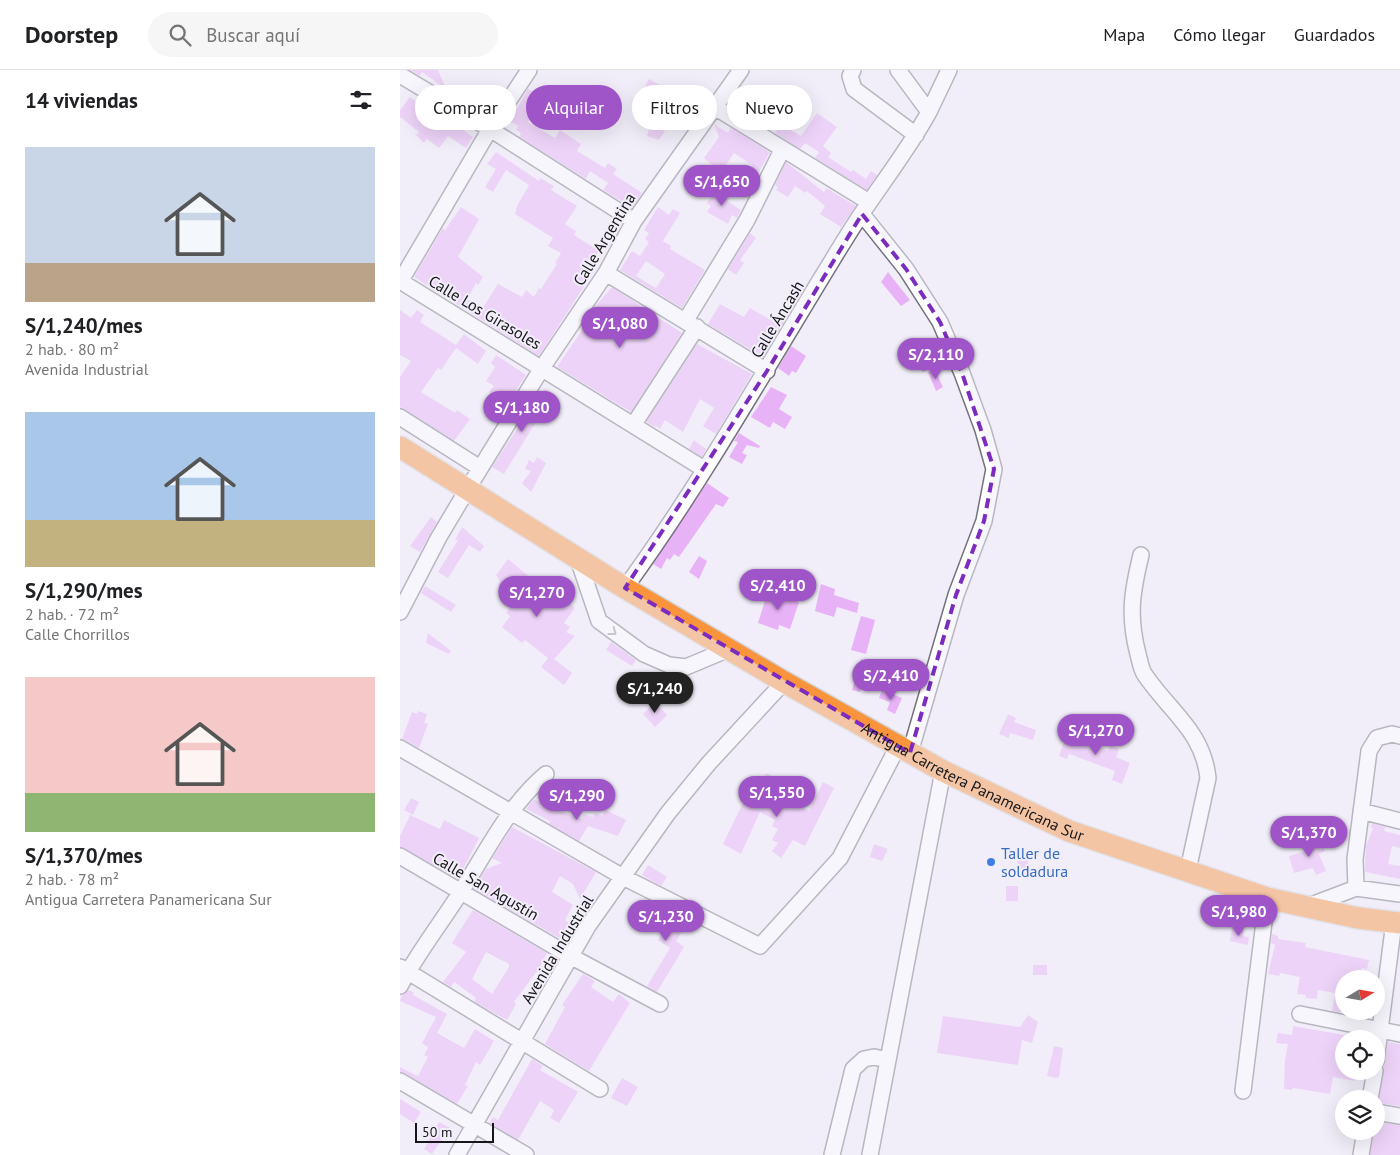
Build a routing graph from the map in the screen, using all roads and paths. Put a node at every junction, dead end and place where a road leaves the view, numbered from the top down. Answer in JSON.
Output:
{"nodes":[{"id":1,"x":529,"y":70,"type":"edge"},
{"id":2,"x":740,"y":70,"type":"edge"},
{"id":3,"x":853,"y":70,"type":"edge"},
{"id":4,"x":898,"y":70,"type":"edge"},
{"id":5,"x":949,"y":70,"type":"edge"},
{"id":6,"x":400,"y":76,"type":"edge"},
{"id":7,"x":415,"y":85,"type":"edge"},
{"id":8,"x":516,"y":90,"type":"edge"},
{"id":9,"x":717,"y":101,"type":"edge"},
{"id":10,"x":717,"y":109,"type":"edge"},
{"id":11,"x":929,"y":112,"type":"junction"},
{"id":12,"x":489,"y":130,"type":"edge"},
{"id":13,"x":492,"y":130,"type":"edge"},
{"id":14,"x":697,"y":130,"type":"edge"},
{"id":15,"x":916,"y":135,"type":"junction"},
{"id":16,"x":782,"y":150,"type":"junction"},
{"id":17,"x":866,"y":208,"type":"junction"},
{"id":18,"x":634,"y":221,"type":"junction"},
{"id":19,"x":606,"y":273,"type":"junction"},
{"id":20,"x":400,"y":282,"type":"edge"},
{"id":21,"x":692,"y":323,"type":"junction"},
{"id":22,"x":542,"y":368,"type":"junction"},
{"id":23,"x":767,"y":371,"type":"junction"},
{"id":24,"x":400,"y":417,"type":"edge"},
{"id":25,"x":634,"y":424,"type":"junction"},
{"id":26,"x":400,"y":447,"type":"edge"},
{"id":27,"x":480,"y":468,"type":"junction"},
{"id":28,"x":704,"y":469,"type":"junction"},
{"id":29,"x":467,"y":490,"type":"junction"},
{"id":30,"x":1141,"y":556,"type":"dead end"},
{"id":31,"x":578,"y":558,"type":"junction"},
{"id":32,"x":625,"y":588,"type":"junction"},
{"id":33,"x":400,"y":612,"type":"edge"},
{"id":34,"x":728,"y":649,"type":"junction"},
{"id":35,"x":784,"y":682,"type":"junction"},
{"id":36,"x":1400,"y":736,"type":"edge"},
{"id":37,"x":400,"y":748,"type":"edge"},
{"id":38,"x":904,"y":749,"type":"junction"},
{"id":39,"x":943,"y":771,"type":"junction"},
{"id":40,"x":546,"y":774,"type":"dead end"},
{"id":41,"x":1361,"y":811,"type":"junction"},
{"id":42,"x":509,"y":812,"type":"junction"},
{"id":43,"x":1400,"y":821,"type":"edge"},
{"id":44,"x":400,"y":856,"type":"edge"},
{"id":45,"x":1188,"y":870,"type":"junction"},
{"id":46,"x":622,"y":877,"type":"junction"},
{"id":47,"x":1356,"y":888,"type":"junction"},
{"id":48,"x":462,"y":891,"type":"junction"},
{"id":49,"x":1400,"y":894,"type":"edge"},
{"id":50,"x":1267,"y":898,"type":"junction"},
{"id":51,"x":1306,"y":907,"type":"junction"},
{"id":52,"x":1397,"y":922,"type":"edge"},
{"id":53,"x":572,"y":957,"type":"junction"},
{"id":54,"x":404,"y":969,"type":"edge"},
{"id":55,"x":400,"y":986,"type":"edge"},
{"id":56,"x":660,"y":1004,"type":"dead end"},
{"id":57,"x":1300,"y":1014,"type":"dead end"},
{"id":58,"x":1381,"y":1030,"type":"joint"},
{"id":59,"x":1385,"y":1031,"type":"edge"},
{"id":60,"x":1400,"y":1034,"type":"edge"},
{"id":61,"x":524,"y":1041,"type":"junction"},
{"id":62,"x":888,"y":1060,"type":"junction"},
{"id":63,"x":400,"y":1081,"type":"edge"},
{"id":64,"x":600,"y":1089,"type":"dead end"},
{"id":65,"x":1243,"y":1091,"type":"dead end"},
{"id":66,"x":1385,"y":1114,"type":"edge"},
{"id":67,"x":1400,"y":1116,"type":"edge"},
{"id":68,"x":474,"y":1124,"type":"junction"},
{"id":69,"x":1364,"y":1140,"type":"edge"},
{"id":70,"x":457,"y":1155,"type":"edge"},
{"id":71,"x":526,"y":1155,"type":"edge"},
{"id":72,"x":832,"y":1155,"type":"edge"},
{"id":73,"x":870,"y":1155,"type":"edge"},
{"id":74,"x":1361,"y":1155,"type":"edge"}],
"edges":[{"from":1,"to":8,"type":"street"},
{"from":2,"to":9,"type":"street","name":"Calle Argentina"},
{"from":3,"to":15,"type":"street"},
{"from":4,"to":11,"type":"street"},
{"from":5,"to":11,"type":"street","name":"Calle Áncash"},
{"from":6,"to":7,"type":"street"},
{"from":10,"to":16,"type":"street"},
{"from":11,"to":15,"type":"street","name":"Calle Áncash"},
{"from":12,"to":20,"type":"street"},
{"from":13,"to":18,"type":"street"},
{"from":14,"to":18,"type":"street","name":"Calle Argentina"},
{"from":15,"to":17,"type":"street","name":"Calle Áncash"},
{"from":16,"to":17,"type":"street"},
{"from":16,"to":21,"type":"street"},
{"from":17,"to":23,"type":"street","name":"Calle Áncash"},
{"from":17,"to":38,"type":"street"},
{"from":18,"to":19,"type":"street","name":"Calle Argentina"},
{"from":19,"to":21,"type":"street"},
{"from":19,"to":22,"type":"street","name":"Calle Argentina"},
{"from":20,"to":22,"type":"street","name":"Calle Los Girasoles"},
{"from":21,"to":23,"type":"street"},
{"from":21,"to":25,"type":"street"},
{"from":22,"to":25,"type":"street","name":"Calle Los Girasoles"},
{"from":22,"to":27,"type":"street","name":"Calle Argentina"},
{"from":23,"to":28,"type":"street","name":"Calle Áncash"},
{"from":24,"to":27,"type":"street"},
{"from":25,"to":28,"type":"street","name":"Calle Los Girasoles"},
{"from":26,"to":29,"type":"highway","name":"Antigua Carretera Panamericana Sur"},
{"from":27,"to":29,"type":"street","name":"Calle Argentina"},
{"from":28,"to":32,"type":"street","name":"Calle Áncash"},
{"from":29,"to":31,"type":"highway","name":"Antigua Carretera Panamericana Sur"},
{"from":29,"to":33,"type":"street","name":"Calle Argentina"},
{"from":30,"to":45,"type":"street"},
{"from":31,"to":32,"type":"highway","name":"Antigua Carretera Panamericana Sur"},
{"from":31,"to":34,"type":"street","one_way":true},
{"from":32,"to":34,"type":"highway","name":"Antigua Carretera Panamericana Sur"},
{"from":34,"to":35,"type":"highway","name":"Antigua Carretera Panamericana Sur"},
{"from":35,"to":38,"type":"highway","name":"Antigua Carretera Panamericana Sur"},
{"from":35,"to":46,"type":"street","name":"Avenida Industrial"},
{"from":36,"to":41,"type":"street"},
{"from":37,"to":42,"type":"street"},
{"from":38,"to":39,"type":"highway","name":"Antigua Carretera Panamericana Sur"},
{"from":38,"to":46,"type":"street"},
{"from":39,"to":45,"type":"highway","name":"Antigua Carretera Panamericana Sur"},
{"from":39,"to":62,"type":"street"},
{"from":40,"to":42,"type":"street"},
{"from":41,"to":43,"type":"street"},
{"from":41,"to":47,"type":"street"},
{"from":42,"to":46,"type":"street"},
{"from":42,"to":48,"type":"street"},
{"from":44,"to":48,"type":"street","name":"Calle San Agustín"},
{"from":45,"to":50,"type":"highway","name":"Antigua Carretera Panamericana Sur"},
{"from":46,"to":53,"type":"street","name":"Avenida Industrial"},
{"from":47,"to":49,"type":"street"},
{"from":47,"to":51,"type":"street"},
{"from":48,"to":53,"type":"street","name":"Calle San Agustín"},
{"from":48,"to":54,"type":"street"},
{"from":50,"to":51,"type":"highway","name":"Antigua Carretera Panamericana Sur"},
{"from":50,"to":65,"type":"street"},
{"from":51,"to":52,"type":"highway","name":"Antigua Carretera Panamericana Sur"},
{"from":52,"to":58,"type":"street"},
{"from":53,"to":56,"type":"street","name":"Calle San Agustín"},
{"from":53,"to":61,"type":"street","name":"Avenida Industrial"},
{"from":54,"to":55,"type":"street"},
{"from":54,"to":61,"type":"street"},
{"from":57,"to":58,"type":"street"},
{"from":59,"to":60,"type":"street"},
{"from":61,"to":64,"type":"street"},
{"from":61,"to":68,"type":"street","name":"Avenida Industrial"},
{"from":62,"to":72,"type":"street"},
{"from":62,"to":73,"type":"street"},
{"from":63,"to":68,"type":"street"},
{"from":66,"to":67,"type":"street"},
{"from":68,"to":70,"type":"street","name":"Avenida Industrial"},
{"from":68,"to":71,"type":"street"},
{"from":69,"to":74,"type":"street"}]}
